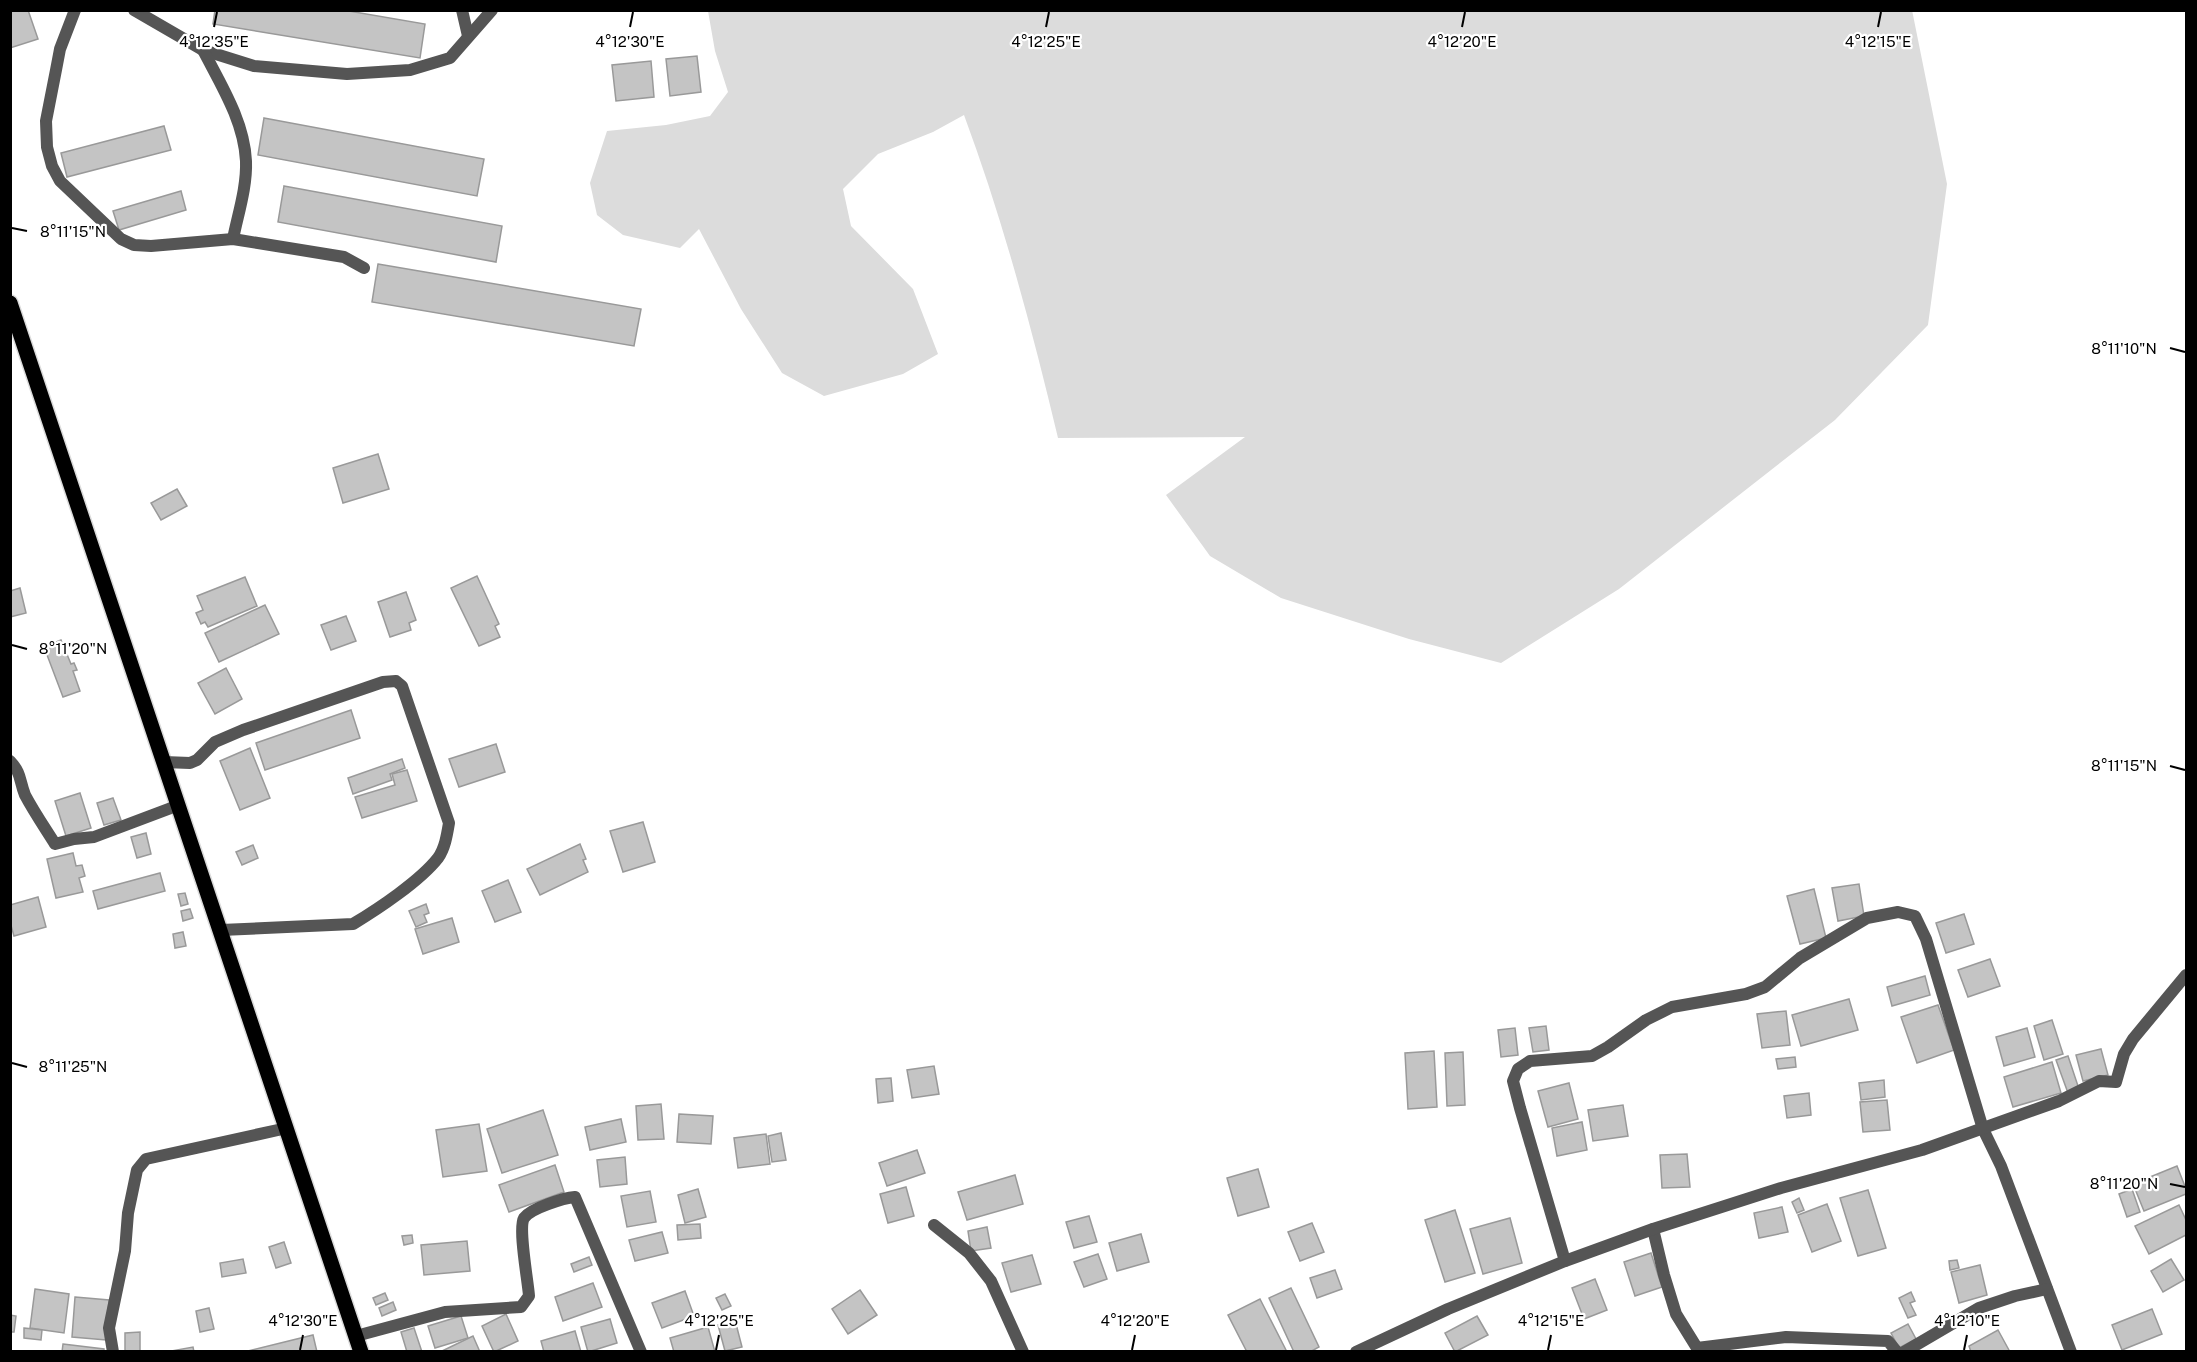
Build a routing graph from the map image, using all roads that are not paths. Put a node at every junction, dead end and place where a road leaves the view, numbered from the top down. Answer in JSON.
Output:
{"nodes":[{"id":1,"x":75,"y":10,"type":"edge"},
{"id":2,"x":134,"y":10,"type":"edge"},
{"id":3,"x":462,"y":10,"type":"edge"},
{"id":4,"x":492,"y":10,"type":"edge"},
{"id":5,"x":468,"y":36,"type":"junction"},
{"id":6,"x":203,"y":50,"type":"junction"},
{"id":7,"x":233,"y":239,"type":"junction"},
{"id":8,"x":364,"y":268,"type":"dead end"},
{"id":9,"x":10,"y":303,"type":"edge"},
{"id":10,"x":10,"y":761,"type":"edge"},
{"id":11,"x":164,"y":762,"type":"junction"},
{"id":12,"x":179,"y":806,"type":"junction"},
{"id":13,"x":221,"y":930,"type":"junction"},
{"id":14,"x":2187,"y":975,"type":"edge"},
{"id":15,"x":287,"y":1128,"type":"junction"},
{"id":16,"x":1983,"y":1129,"type":"junction"},
{"id":17,"x":934,"y":1225,"type":"dead end"},
{"id":18,"x":1653,"y":1229,"type":"junction"},
{"id":19,"x":1565,"y":1261,"type":"junction"},
{"id":20,"x":2047,"y":1289,"type":"junction"},
{"id":21,"x":356,"y":1336,"type":"junction"},
{"id":22,"x":112,"y":1352,"type":"edge"},
{"id":23,"x":361,"y":1352,"type":"edge"},
{"id":24,"x":640,"y":1352,"type":"edge"},
{"id":25,"x":1023,"y":1352,"type":"edge"},
{"id":26,"x":1356,"y":1352,"type":"edge"},
{"id":27,"x":1897,"y":1352,"type":"edge"},
{"id":28,"x":1904,"y":1352,"type":"edge"},
{"id":29,"x":2071,"y":1352,"type":"edge"}],
"edges":[{"from":1,"to":7,"type":"street"},
{"from":2,"to":6,"type":"street"},
{"from":3,"to":5,"type":"street"},
{"from":4,"to":5,"type":"street"},
{"from":5,"to":6,"type":"street"},
{"from":6,"to":7,"type":"street"},
{"from":7,"to":8,"type":"street"},
{"from":9,"to":11,"type":"main road"},
{"from":10,"to":12,"type":"street"},
{"from":11,"to":12,"type":"main road"},
{"from":11,"to":13,"type":"street"},
{"from":12,"to":13,"type":"main road"},
{"from":13,"to":15,"type":"main road"},
{"from":14,"to":16,"type":"street"},
{"from":15,"to":21,"type":"main road"},
{"from":15,"to":22,"type":"street"},
{"from":16,"to":18,"type":"street"},
{"from":16,"to":19,"type":"street"},
{"from":16,"to":20,"type":"street"},
{"from":17,"to":25,"type":"street"},
{"from":18,"to":19,"type":"street"},
{"from":18,"to":27,"type":"street"},
{"from":19,"to":26,"type":"street"},
{"from":20,"to":28,"type":"street"},
{"from":20,"to":29,"type":"street"},
{"from":21,"to":23,"type":"main road"},
{"from":21,"to":24,"type":"street"}]}
